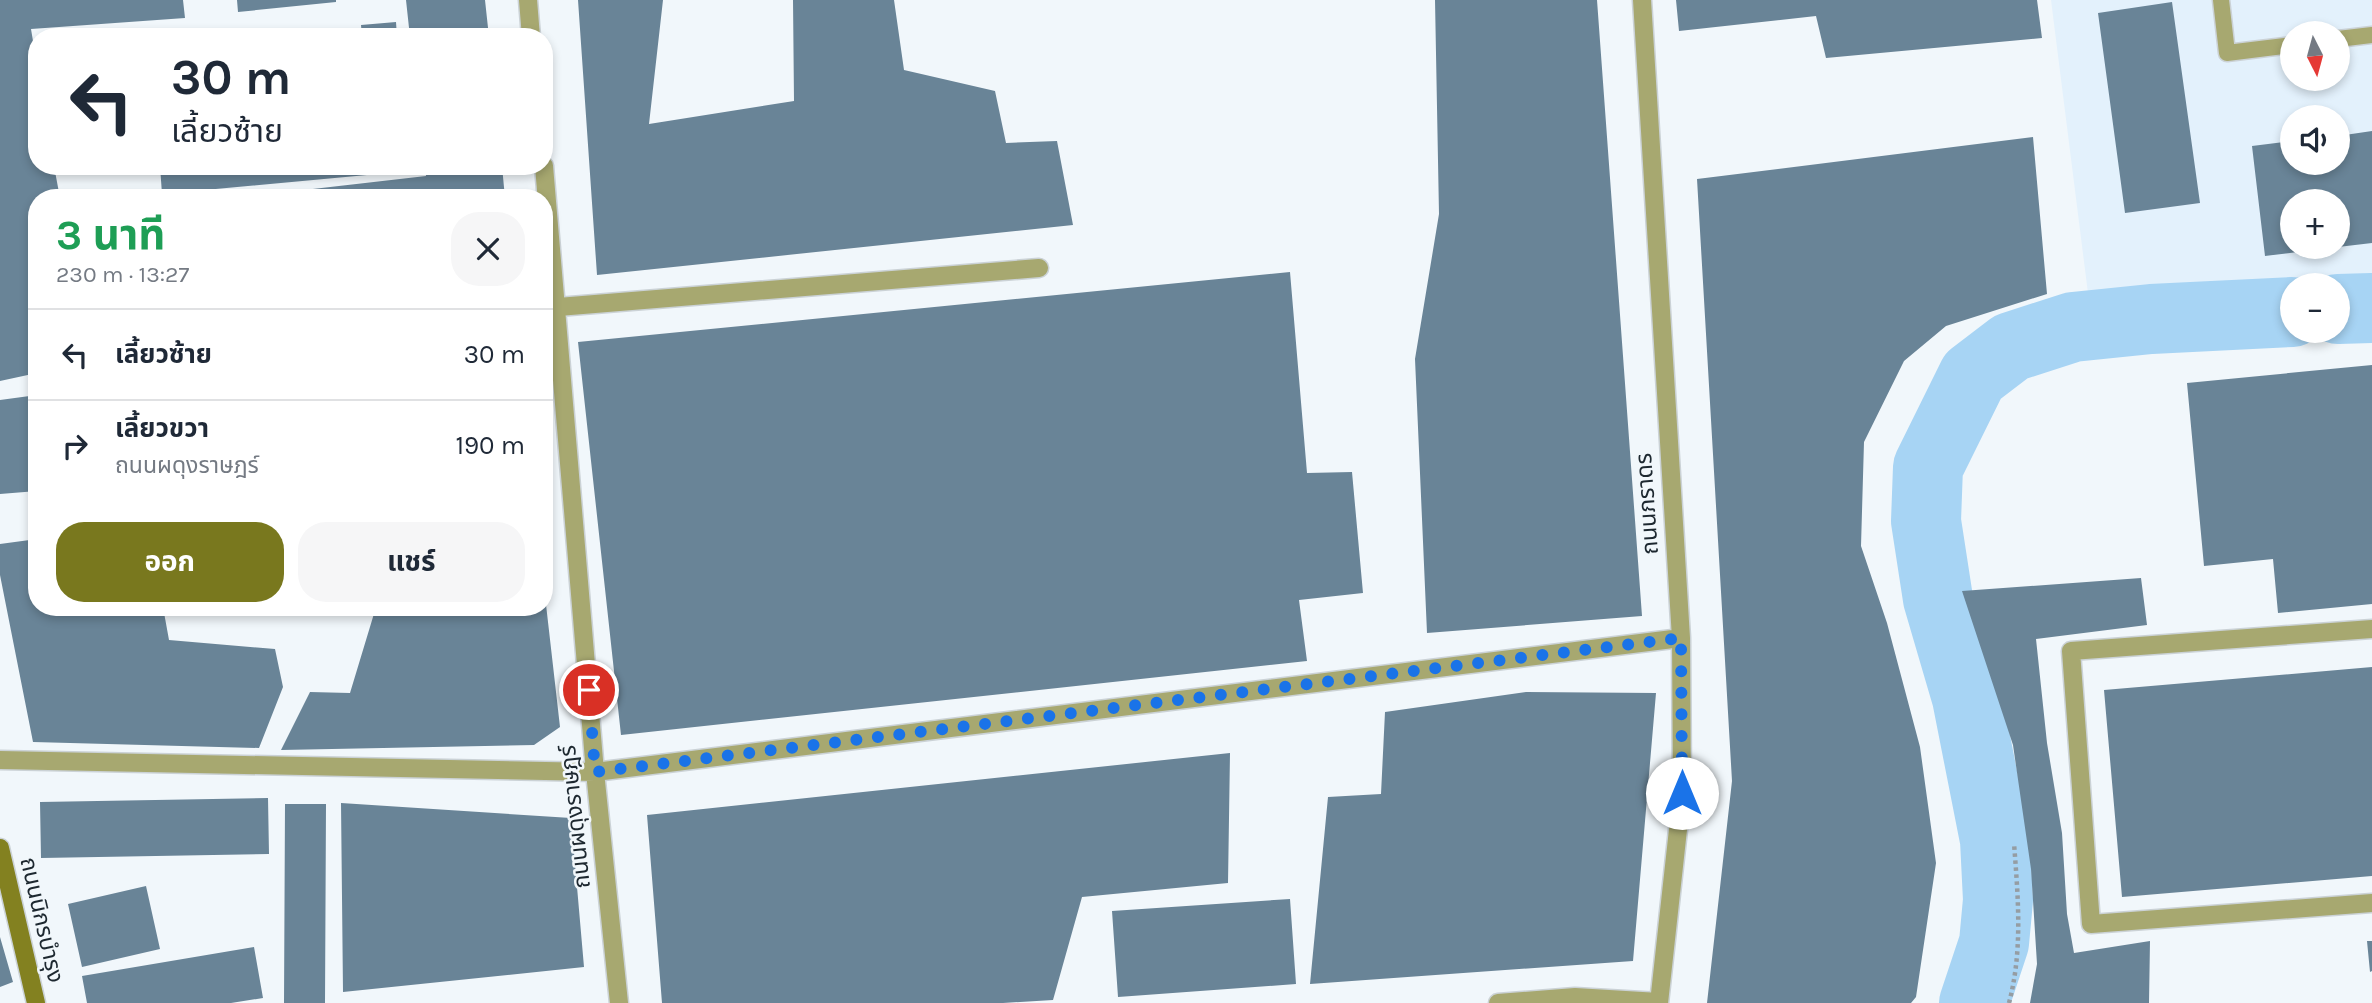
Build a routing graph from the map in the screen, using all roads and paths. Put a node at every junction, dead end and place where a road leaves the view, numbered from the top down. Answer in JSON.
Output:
{"nodes":[{"id":1,"x":528,"y":0,"type":"edge"},
{"id":2,"x":1642,"y":0,"type":"edge"},
{"id":3,"x":2221,"y":0,"type":"edge"},
{"id":4,"x":530,"y":28,"type":"edge"},
{"id":5,"x":2372,"y":35,"type":"edge"},
{"id":6,"x":2350,"y":38,"type":"edge"},
{"id":7,"x":2280,"y":46,"type":"edge"},
{"id":8,"x":553,"y":257,"type":"edge"},
{"id":9,"x":1039,"y":268,"type":"dead end"},
{"id":10,"x":558,"y":307,"type":"junction"},
{"id":11,"x":2372,"y":629,"type":"edge"},
{"id":12,"x":1681,"y":638,"type":"junction"},
{"id":13,"x":0,"y":760,"type":"edge"},
{"id":14,"x":595,"y":772,"type":"junction"},
{"id":15,"x":2014,"y":843,"type":"dead end"},
{"id":16,"x":0,"y":848,"type":"edge"},
{"id":17,"x":2372,"y":903,"type":"edge"},
{"id":18,"x":1659,"y":1002,"type":"edge"},
{"id":19,"x":36,"y":1003,"type":"edge"},
{"id":20,"x":619,"y":1003,"type":"edge"},
{"id":21,"x":1498,"y":1003,"type":"edge"},
{"id":22,"x":2010,"y":1003,"type":"edge"}],
"edges":[{"from":1,"to":4,"type":"street"},
{"from":2,"to":12,"type":"street","name":"ถนนภราดร"},
{"from":3,"to":7,"type":"lane"},
{"from":5,"to":6,"type":"lane"},
{"from":8,"to":10,"type":"street","name":"ถนนผดุงราษฎร์"},
{"from":9,"to":10,"type":"street"},
{"from":10,"to":14,"type":"street","name":"ถนนผดุงราษฎร์"},
{"from":11,"to":17,"type":"street"},
{"from":12,"to":14,"type":"street"},
{"from":12,"to":18,"type":"street","name":"ถนนภราดร"},
{"from":13,"to":14,"type":"street"},
{"from":14,"to":20,"type":"street","name":"ถนนผดุงราษฎร์"},
{"from":15,"to":22,"type":"path"},
{"from":16,"to":19,"type":"street","name":"ถนนนิกรบำรุง"},
{"from":18,"to":21,"type":"street"}]}
